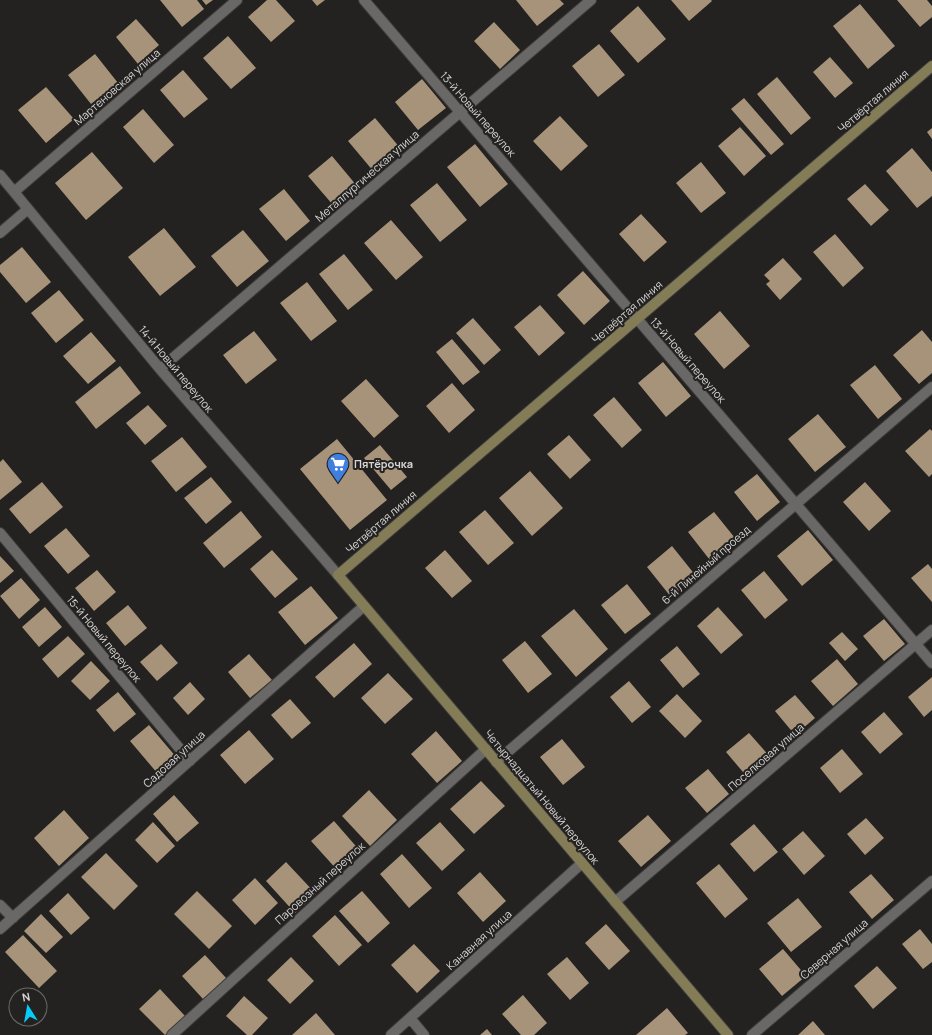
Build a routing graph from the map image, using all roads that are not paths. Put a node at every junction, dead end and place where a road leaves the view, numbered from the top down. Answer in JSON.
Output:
{"nodes":[{"id":1,"x":236,"y":0,"type":"edge"},
{"id":2,"x":364,"y":0,"type":"edge"},
{"id":3,"x":590,"y":0,"type":"edge"},
{"id":4,"x":932,"y":66,"type":"edge"},
{"id":5,"x":460,"y":112,"type":"junction"},
{"id":6,"x":0,"y":175,"type":"edge"},
{"id":7,"x":14,"y":192,"type":"junction"},
{"id":8,"x":28,"y":208,"type":"junction"},
{"id":9,"x":0,"y":233,"type":"edge"},
{"id":10,"x":637,"y":318,"type":"junction"},
{"id":11,"x":160,"y":369,"type":"junction"},
{"id":12,"x":932,"y":387,"type":"edge"},
{"id":13,"x":796,"y":504,"type":"junction"},
{"id":14,"x":0,"y":533,"type":"edge"},
{"id":15,"x":338,"y":575,"type":"junction"},
{"id":16,"x":364,"y":606,"type":"junction"},
{"id":17,"x":932,"y":630,"type":"edge"},
{"id":18,"x":916,"y":644,"type":"junction"},
{"id":19,"x":932,"y":663,"type":"edge"},
{"id":20,"x":486,"y":750,"type":"junction"},
{"id":21,"x":190,"y":761,"type":"junction"},
{"id":22,"x":496,"y":762,"type":"junction"},
{"id":23,"x":582,"y":863,"type":"junction"},
{"id":24,"x":932,"y":881,"type":"edge"},
{"id":25,"x":615,"y":902,"type":"junction"},
{"id":26,"x":0,"y":905,"type":"edge"},
{"id":27,"x":13,"y":918,"type":"junction"},
{"id":28,"x":0,"y":929,"type":"edge"},
{"id":29,"x":410,"y":1018,"type":"junction"},
{"id":30,"x":172,"y":1035,"type":"edge"},
{"id":31,"x":391,"y":1035,"type":"edge"},
{"id":32,"x":424,"y":1035,"type":"edge"},
{"id":33,"x":728,"y":1035,"type":"edge"},
{"id":34,"x":752,"y":1035,"type":"edge"}],
"edges":[{"from":1,"to":7,"type":"street","name":"Мартеновская улица"},
{"from":2,"to":5,"type":"street","name":"13-й Новый переулок"},
{"from":3,"to":5,"type":"street","name":"Металлургическая улица"},
{"from":4,"to":10,"type":"street","name":"Четвёртая линия"},
{"from":5,"to":10,"type":"street","name":"13-й Новый переулок"},
{"from":5,"to":11,"type":"street","name":"Металлургическая улица"},
{"from":6,"to":7,"type":"street","name":"14-й Новый переулок"},
{"from":7,"to":8,"type":"street","name":"14-й Новый переулок"},
{"from":8,"to":9,"type":"street"},
{"from":8,"to":11,"type":"street","name":"14-й Новый переулок"},
{"from":10,"to":13,"type":"street","name":"13-й Новый переулок"},
{"from":10,"to":15,"type":"street","name":"Четвёртая линия"},
{"from":11,"to":15,"type":"street","name":"14-й Новый переулок"},
{"from":12,"to":13,"type":"street","name":"6-й Линейный проезд"},
{"from":13,"to":18,"type":"street","name":"13-й Новый переулок"},
{"from":13,"to":22,"type":"street","name":"6-й Линейный проезд"},
{"from":14,"to":21,"type":"street","name":"15-й Новый переулок"},
{"from":15,"to":16,"type":"street","name":"Четырнадцатый Новый переулок"},
{"from":16,"to":20,"type":"street","name":"Четырнадцатый Новый переулок"},
{"from":16,"to":21,"type":"street","name":"Садовая улица"},
{"from":17,"to":18,"type":"street","name":"Поселковая улица"},
{"from":18,"to":19,"type":"street","name":"13-й Новый переулок"},
{"from":18,"to":25,"type":"street","name":"Поселковая улица"},
{"from":20,"to":22,"type":"street","name":"Четырнадцатый Новый переулок"},
{"from":20,"to":30,"type":"street","name":"Паровозный переулок"},
{"from":21,"to":27,"type":"street","name":"Садовая улица"},
{"from":22,"to":23,"type":"street","name":"Четырнадцатый Новый переулок"},
{"from":23,"to":25,"type":"street","name":"Четырнадцатый Новый переулок"},
{"from":23,"to":29,"type":"street","name":"Канавная улица"},
{"from":24,"to":34,"type":"street","name":"Северная улица"},
{"from":25,"to":33,"type":"street","name":"Четырнадцатый Новый переулок"},
{"from":26,"to":27,"type":"street"},
{"from":27,"to":28,"type":"street","name":"Садовая улица"},
{"from":29,"to":31,"type":"street","name":"Канавная улица"},
{"from":29,"to":32,"type":"street"}]}
